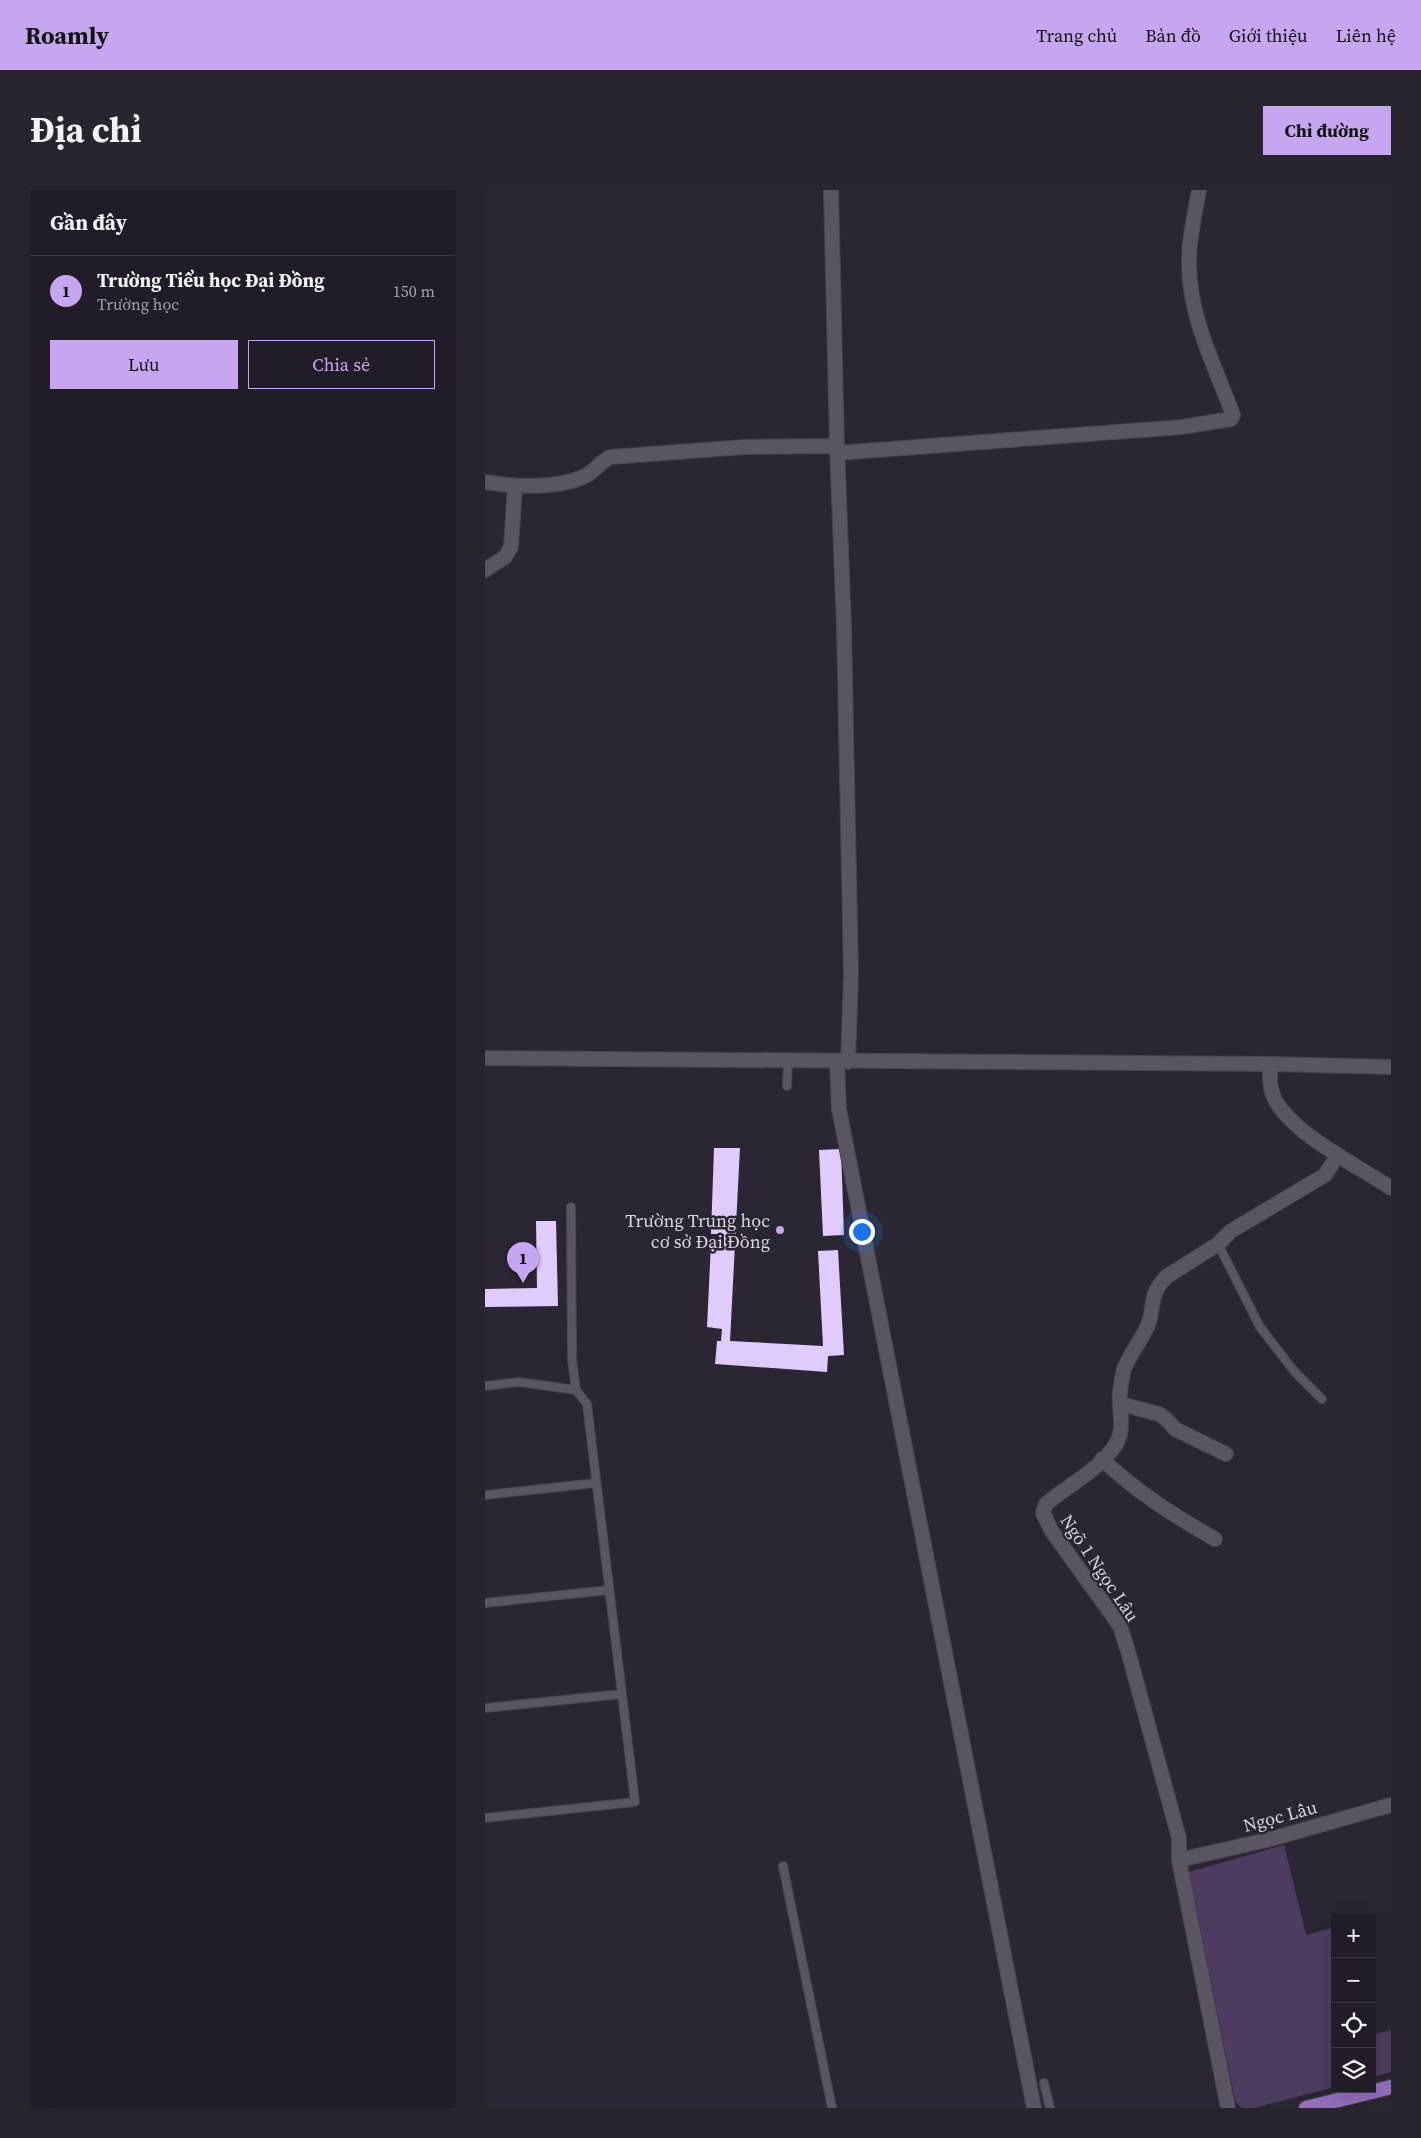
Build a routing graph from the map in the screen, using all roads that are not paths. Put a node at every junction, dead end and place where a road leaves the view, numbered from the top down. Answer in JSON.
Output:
{"nodes":[{"id":1,"x":831,"y":190,"type":"edge"},
{"id":2,"x":1199,"y":190,"type":"edge"},
{"id":3,"x":837,"y":449,"type":"junction"},
{"id":4,"x":485,"y":482,"type":"edge"},
{"id":5,"x":515,"y":486,"type":"junction"},
{"id":6,"x":485,"y":570,"type":"edge"},
{"id":7,"x":485,"y":1058,"type":"edge"},
{"id":8,"x":788,"y":1061,"type":"junction"},
{"id":9,"x":842,"y":1062,"type":"junction"},
{"id":10,"x":1270,"y":1064,"type":"junction"},
{"id":11,"x":1391,"y":1067,"type":"edge"},
{"id":12,"x":787,"y":1086,"type":"dead end"},
{"id":13,"x":1338,"y":1155,"type":"junction"},
{"id":14,"x":1391,"y":1188,"type":"edge"},
{"id":15,"x":571,"y":1206,"type":"dead end"},
{"id":16,"x":1218,"y":1244,"type":"junction"},
{"id":17,"x":485,"y":1386,"type":"edge"},
{"id":18,"x":576,"y":1390,"type":"junction"},
{"id":19,"x":1322,"y":1399,"type":"dead end"},
{"id":20,"x":1121,"y":1404,"type":"junction"},
{"id":21,"x":1226,"y":1454,"type":"dead end"},
{"id":22,"x":1102,"y":1459,"type":"junction"},
{"id":23,"x":597,"y":1483,"type":"junction"},
{"id":24,"x":485,"y":1494,"type":"edge"},
{"id":25,"x":1215,"y":1539,"type":"dead end"},
{"id":26,"x":609,"y":1590,"type":"junction"},
{"id":27,"x":485,"y":1603,"type":"edge"},
{"id":28,"x":622,"y":1694,"type":"junction"},
{"id":29,"x":485,"y":1708,"type":"edge"},
{"id":30,"x":1391,"y":1805,"type":"edge"},
{"id":31,"x":485,"y":1818,"type":"edge"},
{"id":32,"x":1179,"y":1860,"type":"junction"},
{"id":33,"x":783,"y":1866,"type":"dead end"},
{"id":34,"x":1044,"y":2082,"type":"dead end"},
{"id":35,"x":1391,"y":2087,"type":"edge"},
{"id":36,"x":832,"y":2108,"type":"edge"},
{"id":37,"x":1034,"y":2108,"type":"edge"},
{"id":38,"x":1050,"y":2108,"type":"edge"},
{"id":39,"x":1228,"y":2108,"type":"edge"},
{"id":40,"x":1306,"y":2108,"type":"edge"}],
"edges":[{"from":1,"to":3,"type":"street"},
{"from":2,"to":3,"type":"street"},
{"from":3,"to":5,"type":"street"},
{"from":3,"to":9,"type":"street"},
{"from":4,"to":5,"type":"street"},
{"from":5,"to":6,"type":"street"},
{"from":7,"to":8,"type":"street"},
{"from":8,"to":9,"type":"street"},
{"from":8,"to":12,"type":"lane"},
{"from":9,"to":10,"type":"street"},
{"from":9,"to":37,"type":"street"},
{"from":10,"to":11,"type":"street"},
{"from":10,"to":13,"type":"street"},
{"from":13,"to":14,"type":"street"},
{"from":13,"to":16,"type":"street","name":"Ngõ 1 Ngọc Lâu"},
{"from":15,"to":18,"type":"lane"},
{"from":16,"to":19,"type":"lane"},
{"from":16,"to":20,"type":"street","name":"Ngõ 1 Ngọc Lâu"},
{"from":17,"to":18,"type":"lane"},
{"from":18,"to":23,"type":"lane"},
{"from":20,"to":21,"type":"street"},
{"from":20,"to":22,"type":"street","name":"Ngõ 1 Ngọc Lâu"},
{"from":22,"to":25,"type":"street"},
{"from":22,"to":32,"type":"street","name":"Ngõ 1 Ngọc Lâu"},
{"from":23,"to":24,"type":"lane"},
{"from":23,"to":26,"type":"lane"},
{"from":26,"to":27,"type":"lane"},
{"from":26,"to":28,"type":"lane"},
{"from":28,"to":29,"type":"lane"},
{"from":28,"to":31,"type":"lane"},
{"from":30,"to":32,"type":"street","name":"Ngọc Lâu"},
{"from":32,"to":39,"type":"street"},
{"from":33,"to":36,"type":"lane"},
{"from":34,"to":38,"type":"lane"},
{"from":35,"to":40,"type":"main road"}]}
